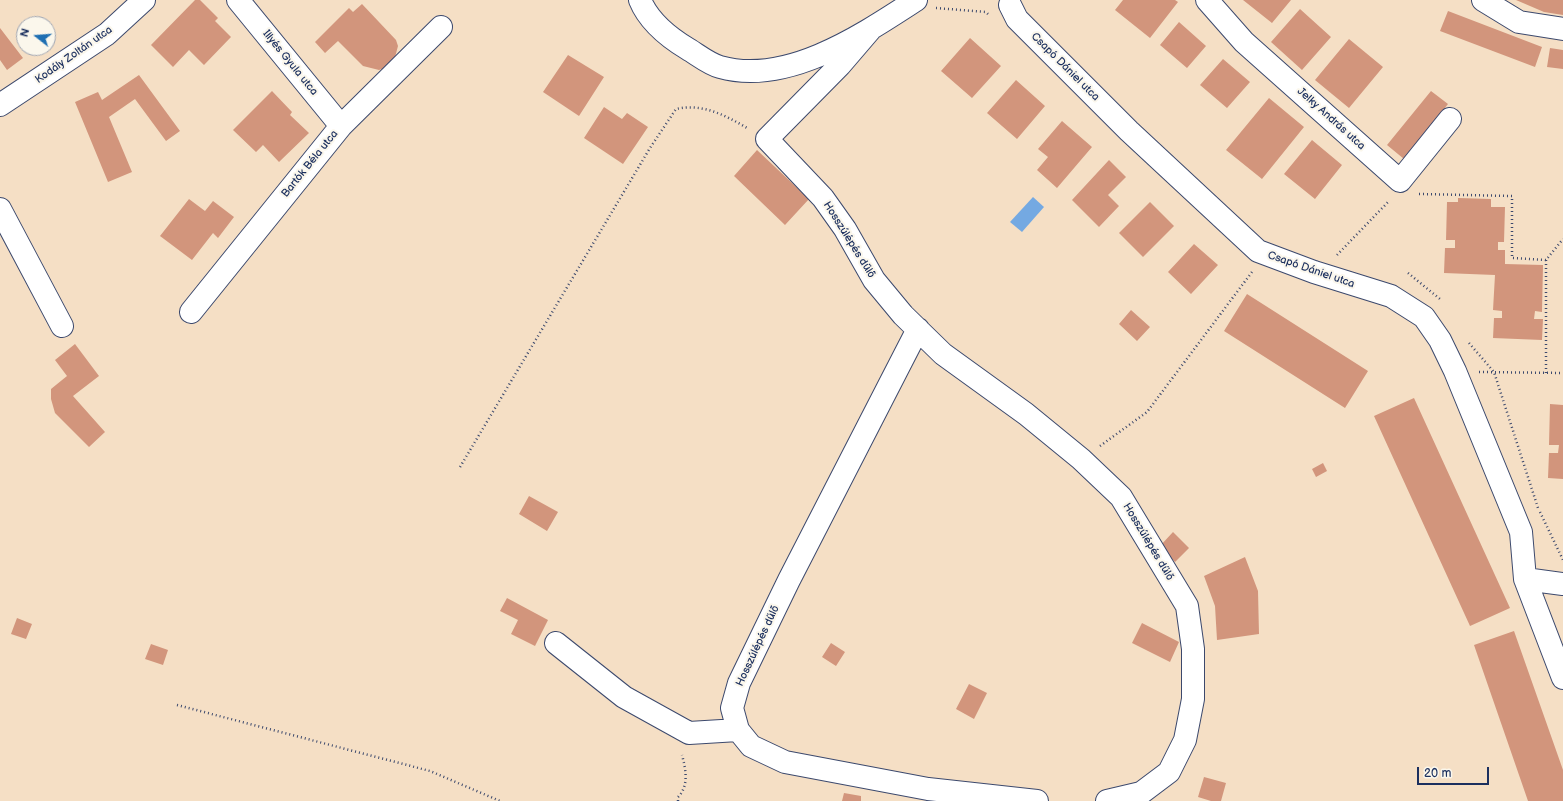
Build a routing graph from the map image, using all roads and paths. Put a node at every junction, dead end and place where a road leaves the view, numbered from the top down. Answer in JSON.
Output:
{"nodes":[{"id":1,"x":144,"y":0,"type":"edge"},
{"id":2,"x":238,"y":0,"type":"edge"},
{"id":3,"x":640,"y":0,"type":"edge"},
{"id":4,"x":1206,"y":0,"type":"edge"},
{"id":5,"x":1483,"y":0,"type":"edge"},
{"id":6,"x":912,"y":3,"type":"edge"},
{"id":7,"x":1010,"y":5,"type":"dead end"},
{"id":8,"x":990,"y":17,"type":"dead end"},
{"id":9,"x":441,"y":27,"type":"dead end"},
{"id":10,"x":1563,"y":29,"type":"edge"},
{"id":11,"x":870,"y":30,"type":"junction"},
{"id":12,"x":0,"y":105,"type":"edge"},
{"id":13,"x":1450,"y":119,"type":"dead end"},
{"id":14,"x":341,"y":126,"type":"junction"},
{"id":15,"x":766,"y":139,"type":"junction"},
{"id":16,"x":1412,"y":194,"type":"dead end"},
{"id":17,"x":1391,"y":198,"type":"dead end"},
{"id":18,"x":0,"y":209,"type":"edge"},
{"id":19,"x":1563,"y":239,"type":"edge"},
{"id":20,"x":1546,"y":260,"type":"junction"},
{"id":21,"x":1255,"y":269,"type":"dead end"},
{"id":22,"x":1319,"y":274,"type":"junction"},
{"id":23,"x":191,"y":312,"type":"dead end"},
{"id":24,"x":62,"y":326,"type":"dead end"},
{"id":25,"x":918,"y":329,"type":"junction"},
{"id":26,"x":1494,"y":372,"type":"dead end"},
{"id":27,"x":1546,"y":373,"type":"junction"},
{"id":28,"x":1563,"y":373,"type":"edge"},
{"id":29,"x":1081,"y":459,"type":"junction"},
{"id":30,"x":460,"y":467,"type":"dead end"},
{"id":31,"x":1525,"y":579,"type":"junction"},
{"id":32,"x":1563,"y":584,"type":"edge"},
{"id":33,"x":556,"y":643,"type":"dead end"},
{"id":34,"x":1563,"y":678,"type":"edge"},
{"id":35,"x":177,"y":705,"type":"dead end"},
{"id":36,"x":738,"y":730,"type":"junction"},
{"id":37,"x":690,"y":733,"type":"junction"},
{"id":38,"x":500,"y":801,"type":"edge"},
{"id":39,"x":678,"y":801,"type":"edge"},
{"id":40,"x":1037,"y":801,"type":"edge"},
{"id":41,"x":1107,"y":801,"type":"edge"}],
"edges":[{"from":1,"to":12,"type":"street","name":"Kodály Zoltán utca"},
{"from":2,"to":14,"type":"street","name":"Illyés Gyula utca"},
{"from":3,"to":11,"type":"street"},
{"from":4,"to":13,"type":"street","name":"Jelky András utca"},
{"from":5,"to":10,"type":"street"},
{"from":6,"to":8,"type":"path"},
{"from":6,"to":11,"type":"street"},
{"from":7,"to":22,"type":"street","name":"Csapó Dániel utca"},
{"from":9,"to":14,"type":"street","name":"Bartók Béla utca"},
{"from":11,"to":15,"type":"street"},
{"from":14,"to":23,"type":"street","name":"Bartók Béla utca"},
{"from":15,"to":25,"type":"street","name":"Hosszúlépés dűlő"},
{"from":15,"to":30,"type":"path"},
{"from":16,"to":20,"type":"path"},
{"from":17,"to":22,"type":"path"},
{"from":18,"to":24,"type":"street"},
{"from":19,"to":20,"type":"path"},
{"from":20,"to":27,"type":"path"},
{"from":21,"to":29,"type":"path"},
{"from":22,"to":31,"type":"street","name":"Csapó Dániel utca"},
{"from":25,"to":29,"type":"street","name":"Hosszúlépés dűlő"},
{"from":25,"to":36,"type":"street","name":"Hosszúlépés dűlő"},
{"from":26,"to":27,"type":"path"},
{"from":27,"to":28,"type":"path"},
{"from":29,"to":41,"type":"street","name":"Hosszúlépés dűlő"},
{"from":31,"to":32,"type":"street"},
{"from":31,"to":34,"type":"street","name":"Csapó Dániel utca"},
{"from":33,"to":37,"type":"street"},
{"from":35,"to":38,"type":"path"},
{"from":36,"to":37,"type":"street"},
{"from":36,"to":40,"type":"street","name":"Hosszúlépés dűlő"},
{"from":37,"to":39,"type":"path"}]}
